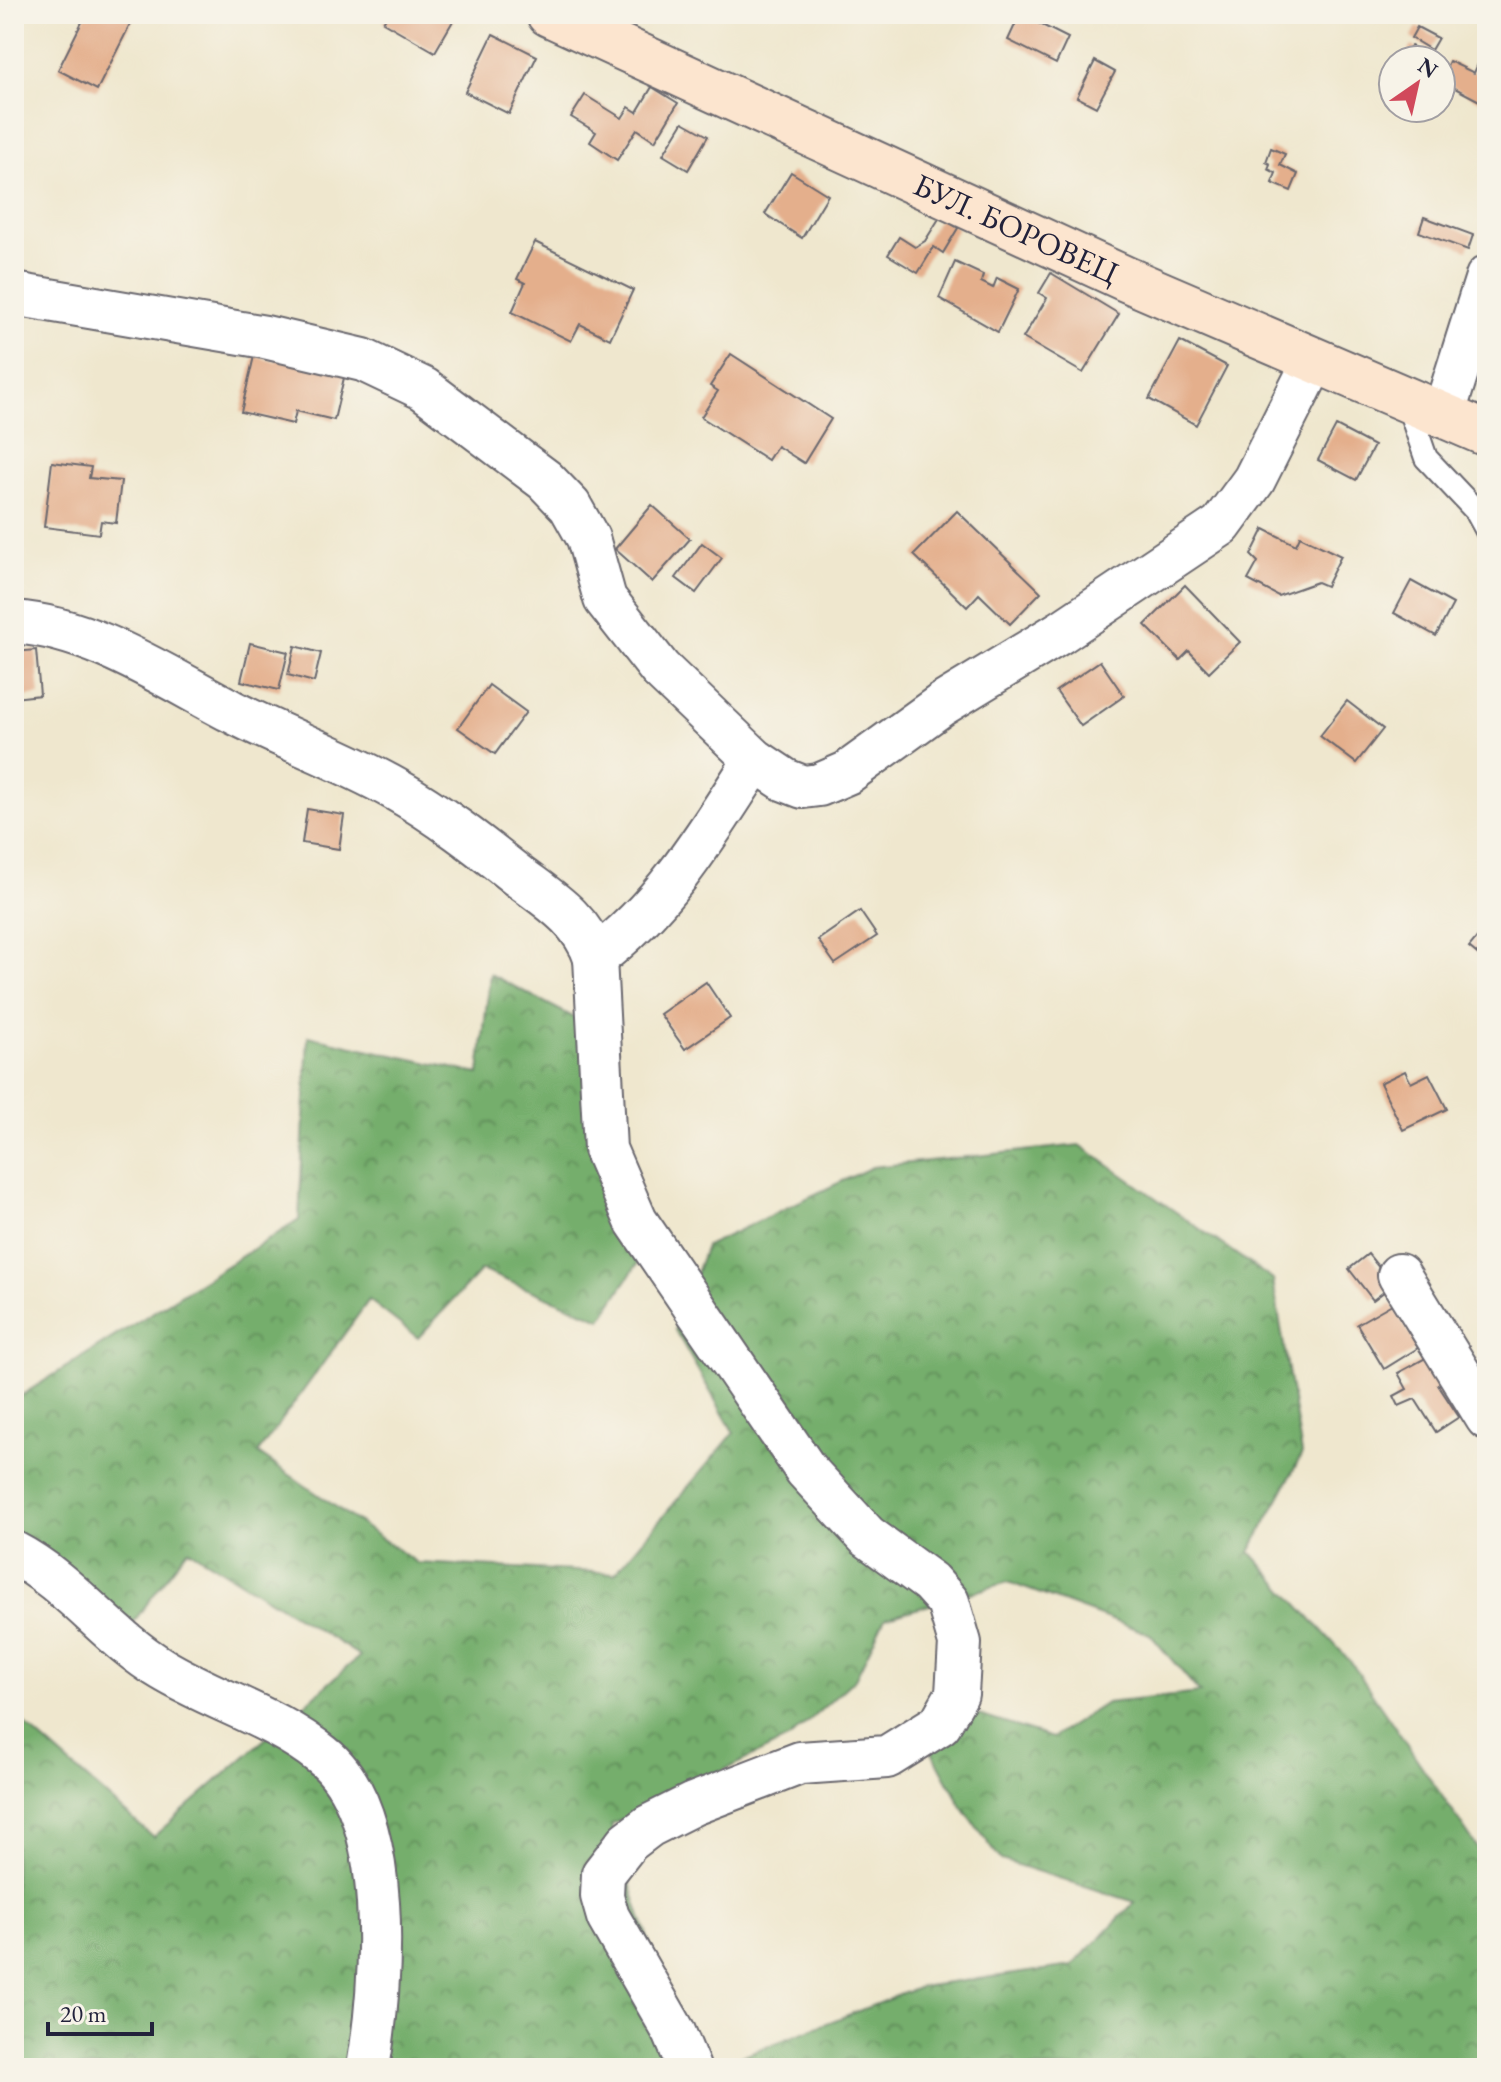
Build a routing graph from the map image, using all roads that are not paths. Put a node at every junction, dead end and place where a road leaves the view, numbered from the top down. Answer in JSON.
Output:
{"nodes":[{"id":1,"x":553,"y":15,"type":"edge"},
{"id":2,"x":1487,"y":277,"type":"edge"},
{"id":3,"x":14,"y":294,"type":"edge"},
{"id":4,"x":1314,"y":361,"type":"junction"},
{"id":5,"x":1424,"y":408,"type":"junction"},
{"id":6,"x":1487,"y":434,"type":"edge"},
{"id":7,"x":1487,"y":531,"type":"edge"},
{"id":8,"x":14,"y":622,"type":"edge"},
{"id":9,"x":755,"y":760,"type":"junction"},
{"id":10,"x":595,"y":958,"type":"junction"},
{"id":11,"x":1399,"y":1275,"type":"dead end"},
{"id":12,"x":1487,"y":1418,"type":"edge"},
{"id":13,"x":14,"y":1553,"type":"edge"},
{"id":14,"x":368,"y":2068,"type":"edge"},
{"id":15,"x":689,"y":2068,"type":"edge"}],
"edges":[{"from":1,"to":4,"type":"street","name":"БУЛ. БОРОВЕЦ"},
{"from":2,"to":5,"type":"street"},
{"from":3,"to":9,"type":"street"},
{"from":4,"to":5,"type":"street","name":"БУЛ. БОРОВЕЦ"},
{"from":4,"to":9,"type":"street"},
{"from":5,"to":6,"type":"street","name":"БУЛ. БОРОВЕЦ"},
{"from":5,"to":7,"type":"lane"},
{"from":8,"to":10,"type":"street"},
{"from":9,"to":10,"type":"street"},
{"from":10,"to":15,"type":"street"},
{"from":11,"to":12,"type":"street"},
{"from":13,"to":14,"type":"street"}]}
